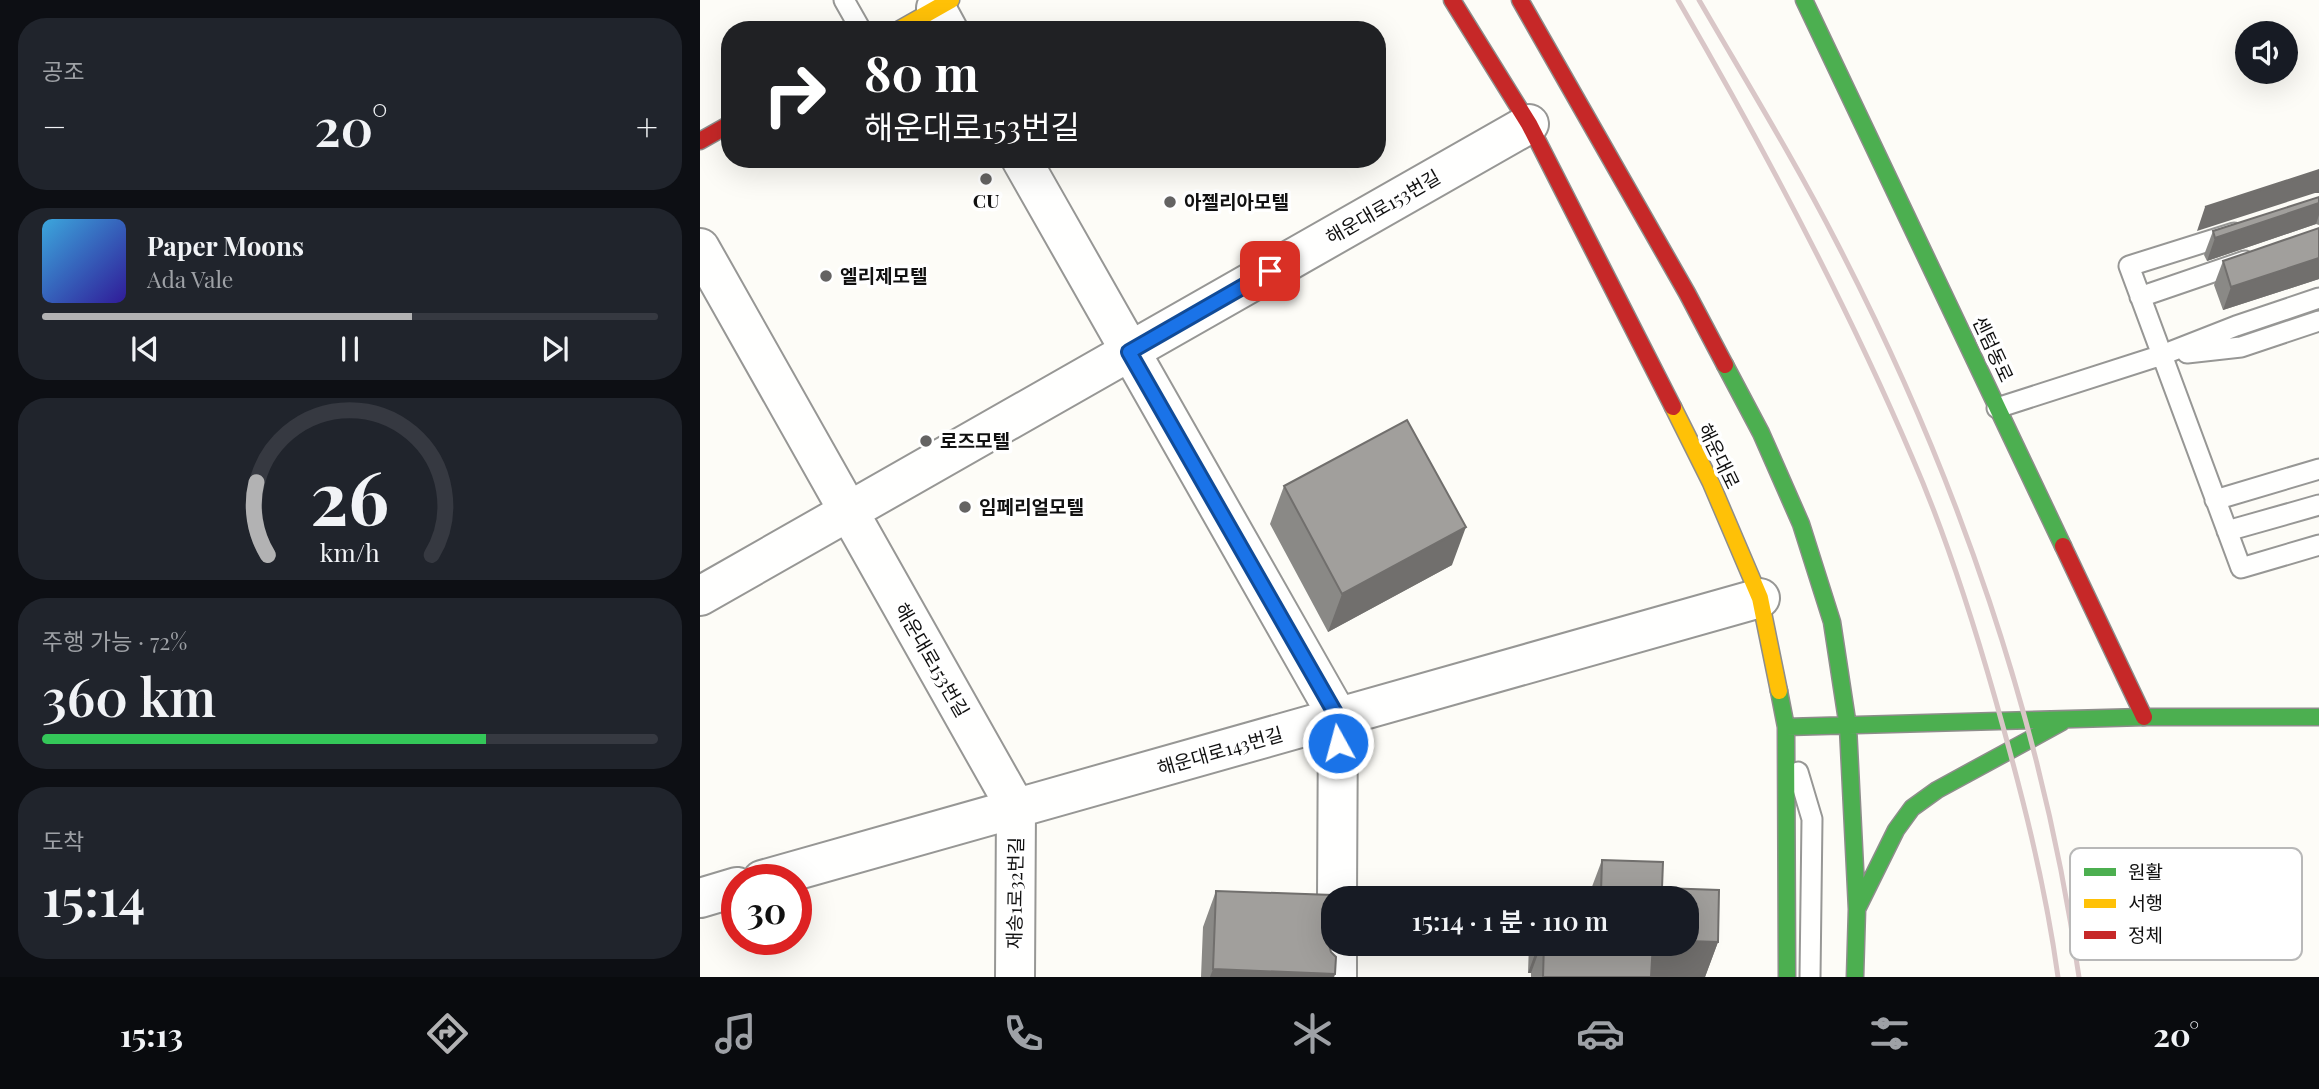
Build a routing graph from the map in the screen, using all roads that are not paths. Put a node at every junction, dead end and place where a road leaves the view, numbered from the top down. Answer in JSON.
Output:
{"nodes":[{"id":1,"x":844,"y":0,"type":"edge"},
{"id":2,"x":1452,"y":0,"type":"edge"},
{"id":3,"x":1520,"y":0,"type":"edge"},
{"id":4,"x":1804,"y":0,"type":"edge"},
{"id":5,"x":945,"y":13,"type":"edge"},
{"id":6,"x":856,"y":21,"type":"edge"},
{"id":7,"x":923,"y":21,"type":"edge"},
{"id":8,"x":1529,"y":124,"type":"junction"},
{"id":9,"x":721,"y":129,"type":"edge"},
{"id":10,"x":700,"y":141,"type":"edge"},
{"id":11,"x":1026,"y":168,"type":"edge"},
{"id":12,"x":2253,"y":226,"type":"edge"},
{"id":13,"x":700,"y":248,"type":"edge"},
{"id":14,"x":2259,"y":257,"type":"edge"},
{"id":15,"x":2140,"y":297,"type":"junction"},
{"id":16,"x":2319,"y":298,"type":"edge"},
{"id":17,"x":2319,"y":321,"type":"edge"},
{"id":18,"x":1129,"y":352,"type":"junction"},
{"id":19,"x":2162,"y":355,"type":"junction"},
{"id":20,"x":1997,"y":408,"type":"junction"},
{"id":21,"x":2319,"y":470,"type":"edge"},
{"id":22,"x":2215,"y":500,"type":"junction"},
{"id":23,"x":2319,"y":505,"type":"edge"},
{"id":24,"x":848,"y":511,"type":"junction"},
{"id":25,"x":2227,"y":531,"type":"junction"},
{"id":26,"x":2319,"y":545,"type":"edge"},
{"id":27,"x":700,"y":596,"type":"edge"},
{"id":28,"x":1760,"y":598,"type":"junction"},
{"id":29,"x":2144,"y":717,"type":"junction"},
{"id":30,"x":2319,"y":717,"type":"edge"},
{"id":31,"x":1338,"y":718,"type":"junction"},
{"id":32,"x":2068,"y":719,"type":"junction"},
{"id":33,"x":1786,"y":727,"type":"junction"},
{"id":34,"x":1848,"y":727,"type":"junction"},
{"id":35,"x":1016,"y":808,"type":"junction"},
{"id":36,"x":812,"y":866,"type":"edge"},
{"id":37,"x":1337,"y":886,"type":"edge"},
{"id":38,"x":721,"y":892,"type":"edge"},
{"id":39,"x":700,"y":898,"type":"edge"},
{"id":40,"x":1857,"y":909,"type":"junction"},
{"id":41,"x":1337,"y":956,"type":"edge"},
{"id":42,"x":1015,"y":977,"type":"edge"},
{"id":43,"x":1337,"y":977,"type":"edge"},
{"id":44,"x":1787,"y":977,"type":"edge"},
{"id":45,"x":1810,"y":977,"type":"edge"},
{"id":46,"x":1855,"y":977,"type":"edge"}],
"edges":[{"from":1,"to":6,"type":"lane"},
{"from":2,"to":8,"type":"main road","name":"해운대로"},
{"from":3,"to":34,"type":"main road"},
{"from":4,"to":20,"type":"main road","name":"센텀동로"},
{"from":5,"to":7,"type":"main road"},
{"from":8,"to":18,"type":"street","name":"해운대로153번길"},
{"from":8,"to":28,"type":"main road","name":"해운대로"},
{"from":9,"to":10,"type":"main road"},
{"from":11,"to":18,"type":"street"},
{"from":12,"to":15,"type":"lane"},
{"from":13,"to":24,"type":"street","name":"해운대로153번길"},
{"from":14,"to":15,"type":"lane"},
{"from":15,"to":19,"type":"lane"},
{"from":16,"to":19,"type":"lane"},
{"from":17,"to":19,"type":"lane"},
{"from":18,"to":24,"type":"street","name":"해운대로153번길"},
{"from":18,"to":31,"type":"street"},
{"from":19,"to":20,"type":"lane"},
{"from":19,"to":22,"type":"lane"},
{"from":20,"to":29,"type":"main road","name":"센텀동로"},
{"from":21,"to":22,"type":"lane"},
{"from":22,"to":25,"type":"lane"},
{"from":23,"to":25,"type":"lane"},
{"from":24,"to":27,"type":"street","name":"해운대로153번길"},
{"from":24,"to":35,"type":"street","name":"해운대로153번길"},
{"from":25,"to":26,"type":"lane"},
{"from":28,"to":31,"type":"street","name":"해운대로143번길"},
{"from":28,"to":33,"type":"main road","name":"해운대로"},
{"from":29,"to":30,"type":"main road"},
{"from":29,"to":32,"type":"main road"},
{"from":31,"to":35,"type":"street","name":"해운대로143번길"},
{"from":31,"to":37,"type":"street"},
{"from":32,"to":34,"type":"main road"},
{"from":32,"to":40,"type":"main road"},
{"from":33,"to":34,"type":"main road"},
{"from":33,"to":44,"type":"main road","name":"해운대로"},
{"from":33,"to":45,"type":"lane"},
{"from":34,"to":40,"type":"main road"},
{"from":35,"to":36,"type":"street","name":"해운대로143번길"},
{"from":35,"to":42,"type":"street","name":"재송1로32번길"},
{"from":38,"to":39,"type":"street"},
{"from":40,"to":46,"type":"main road"},
{"from":41,"to":43,"type":"street"}]}
